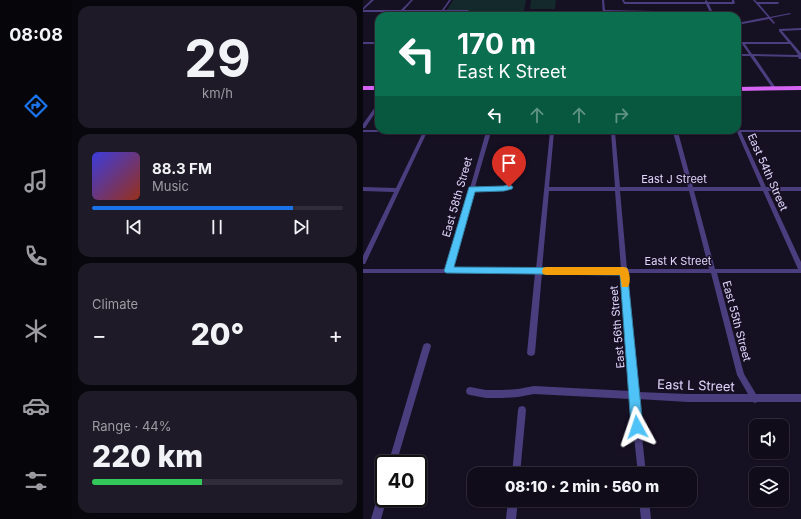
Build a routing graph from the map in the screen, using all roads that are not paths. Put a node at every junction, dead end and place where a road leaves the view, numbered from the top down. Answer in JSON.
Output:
{"nodes":[{"id":1,"x":373,"y":0,"type":"edge"},
{"id":2,"x":411,"y":0,"type":"edge"},
{"id":3,"x":450,"y":0,"type":"edge"},
{"id":4,"x":603,"y":0,"type":"edge"},
{"id":5,"x":623,"y":0,"type":"edge"},
{"id":6,"x":705,"y":0,"type":"edge"},
{"id":7,"x":754,"y":0,"type":"edge"},
{"id":8,"x":733,"y":2,"type":"edge"},
{"id":9,"x":707,"y":3,"type":"junction"},
{"id":10,"x":757,"y":3,"type":"junction"},
{"id":11,"x":778,"y":3,"type":"dead end"},
{"id":12,"x":363,"y":10,"type":"edge"},
{"id":13,"x":401,"y":11,"type":"junction"},
{"id":14,"x":468,"y":11,"type":"dead end"},
{"id":15,"x":603,"y":11,"type":"joint"},
{"id":16,"x":442,"y":12,"type":"junction"},
{"id":17,"x":655,"y":12,"type":"dead end"},
{"id":18,"x":713,"y":12,"type":"edge"},
{"id":19,"x":790,"y":14,"type":"dead end"},
{"id":20,"x":769,"y":17,"type":"junction"},
{"id":21,"x":741,"y":23,"type":"edge"},
{"id":22,"x":774,"y":23,"type":"dead end"},
{"id":23,"x":801,"y":29,"type":"edge"},
{"id":24,"x":363,"y":43,"type":"edge"},
{"id":25,"x":373,"y":43,"type":"edge"},
{"id":26,"x":743,"y":43,"type":"joint"},
{"id":27,"x":790,"y":43,"type":"junction"},
{"id":28,"x":741,"y":55,"type":"edge"},
{"id":29,"x":752,"y":55,"type":"junction"},
{"id":30,"x":800,"y":57,"type":"edge"},
{"id":31,"x":363,"y":88,"type":"edge"},
{"id":32,"x":375,"y":88,"type":"edge"},
{"id":33,"x":774,"y":88,"type":"junction"},
{"id":34,"x":801,"y":88,"type":"edge"},
{"id":35,"x":741,"y":89,"type":"edge"},
{"id":36,"x":375,"y":110,"type":"edge"},
{"id":37,"x":363,"y":127,"type":"edge"},
{"id":38,"x":741,"y":130,"type":"edge"},
{"id":39,"x":363,"y":131,"type":"edge"},
{"id":40,"x":375,"y":131,"type":"edge"},
{"id":41,"x":801,"y":131,"type":"edge"},
{"id":42,"x":425,"y":134,"type":"edge"},
{"id":43,"x":488,"y":134,"type":"edge"},
{"id":44,"x":552,"y":134,"type":"edge"},
{"id":45,"x":613,"y":134,"type":"edge"},
{"id":46,"x":676,"y":134,"type":"edge"},
{"id":47,"x":740,"y":134,"type":"edge"},
{"id":48,"x":509,"y":187,"type":"dead end"},
{"id":49,"x":363,"y":189,"type":"edge"},
{"id":50,"x":472,"y":189,"type":"junction"},
{"id":51,"x":546,"y":189,"type":"junction"},
{"id":52,"x":618,"y":189,"type":"junction"},
{"id":53,"x":691,"y":189,"type":"junction"},
{"id":54,"x":765,"y":189,"type":"junction"},
{"id":55,"x":801,"y":189,"type":"edge"},
{"id":56,"x":398,"y":190,"type":"junction"},
{"id":57,"x":363,"y":262,"type":"edge"},
{"id":58,"x":801,"y":270,"type":"edge"},
{"id":59,"x":363,"y":271,"type":"edge"},
{"id":60,"x":449,"y":271,"type":"junction"},
{"id":61,"x":539,"y":271,"type":"junction"},
{"id":62,"x":624,"y":271,"type":"junction"},
{"id":63,"x":713,"y":271,"type":"junction"},
{"id":64,"x":427,"y":346,"type":"dead end"},
{"id":65,"x":531,"y":353,"type":"dead end"},
{"id":66,"x":470,"y":391,"type":"dead end"},
{"id":67,"x":634,"y":395,"type":"junction"},
{"id":68,"x":801,"y":398,"type":"edge"},
{"id":69,"x":755,"y":399,"type":"junction"},
{"id":70,"x":522,"y":410,"type":"dead end"},
{"id":71,"x":395,"y":455,"type":"edge"},
{"id":72,"x":517,"y":467,"type":"edge"},
{"id":73,"x":641,"y":467,"type":"edge"},
{"id":74,"x":380,"y":507,"type":"edge"},
{"id":75,"x":512,"y":507,"type":"edge"},
{"id":76,"x":645,"y":507,"type":"edge"},
{"id":77,"x":376,"y":519,"type":"edge"},
{"id":78,"x":511,"y":519,"type":"edge"},
{"id":79,"x":646,"y":519,"type":"edge"}],
"edges":[{"from":1,"to":12,"type":"street"},
{"from":2,"to":13,"type":"street"},
{"from":3,"to":16,"type":"street"},
{"from":4,"to":15,"type":"street"},
{"from":5,"to":9,"type":"street"},
{"from":6,"to":9,"type":"street"},
{"from":7,"to":10,"type":"street"},
{"from":8,"to":9,"type":"street"},
{"from":9,"to":18,"type":"street"},
{"from":10,"to":11,"type":"street"},
{"from":10,"to":20,"type":"street"},
{"from":12,"to":13,"type":"street"},
{"from":13,"to":16,"type":"street"},
{"from":14,"to":16,"type":"street"},
{"from":15,"to":17,"type":"street"},
{"from":19,"to":20,"type":"street"},
{"from":20,"to":21,"type":"street"},
{"from":20,"to":22,"type":"street"},
{"from":23,"to":27,"type":"street"},
{"from":24,"to":25,"type":"street"},
{"from":26,"to":27,"type":"street"},
{"from":26,"to":29,"type":"street"},
{"from":27,"to":30,"type":"street"},
{"from":28,"to":29,"type":"street"},
{"from":29,"to":30,"type":"street"},
{"from":29,"to":33,"type":"street"},
{"from":31,"to":32,"type":"main road"},
{"from":33,"to":34,"type":"main road"},
{"from":33,"to":35,"type":"main road"},
{"from":36,"to":37,"type":"street"},
{"from":38,"to":41,"type":"street"},
{"from":39,"to":40,"type":"street"},
{"from":42,"to":56,"type":"street"},
{"from":43,"to":50,"type":"street","name":"East 58th Street"},
{"from":44,"to":51,"type":"street"},
{"from":45,"to":52,"type":"street","name":"East 56th Street"},
{"from":46,"to":53,"type":"street","name":"East 55th Street"},
{"from":47,"to":54,"type":"street","name":"East 54th Street"},
{"from":48,"to":50,"type":"street"},
{"from":49,"to":56,"type":"street"},
{"from":50,"to":60,"type":"street","name":"East 58th Street"},
{"from":51,"to":52,"type":"street","name":"East J Street"},
{"from":51,"to":61,"type":"street"},
{"from":52,"to":53,"type":"street","name":"East J Street"},
{"from":52,"to":62,"type":"street","name":"East 56th Street"},
{"from":53,"to":54,"type":"street","name":"East J Street"},
{"from":53,"to":63,"type":"street","name":"East 55th Street"},
{"from":54,"to":55,"type":"street","name":"East J Street"},
{"from":54,"to":58,"type":"street","name":"East 54th Street"},
{"from":56,"to":57,"type":"street"},
{"from":58,"to":63,"type":"street","name":"East K Street"},
{"from":59,"to":60,"type":"street","name":"East K Street"},
{"from":60,"to":61,"type":"street","name":"East K Street"},
{"from":61,"to":62,"type":"street","name":"East K Street"},
{"from":61,"to":65,"type":"street"},
{"from":62,"to":63,"type":"street","name":"East K Street"},
{"from":62,"to":67,"type":"street","name":"East 56th Street"},
{"from":63,"to":69,"type":"street","name":"East 55th Street"},
{"from":64,"to":71,"type":"street"},
{"from":66,"to":67,"type":"street","name":"East L Street"},
{"from":67,"to":69,"type":"street","name":"East L Street"},
{"from":67,"to":73,"type":"street","name":"East 56th Street"},
{"from":68,"to":69,"type":"street","name":"East L Street"},
{"from":70,"to":72,"type":"street"},
{"from":74,"to":77,"type":"street"},
{"from":75,"to":78,"type":"street"},
{"from":76,"to":79,"type":"street"}]}
